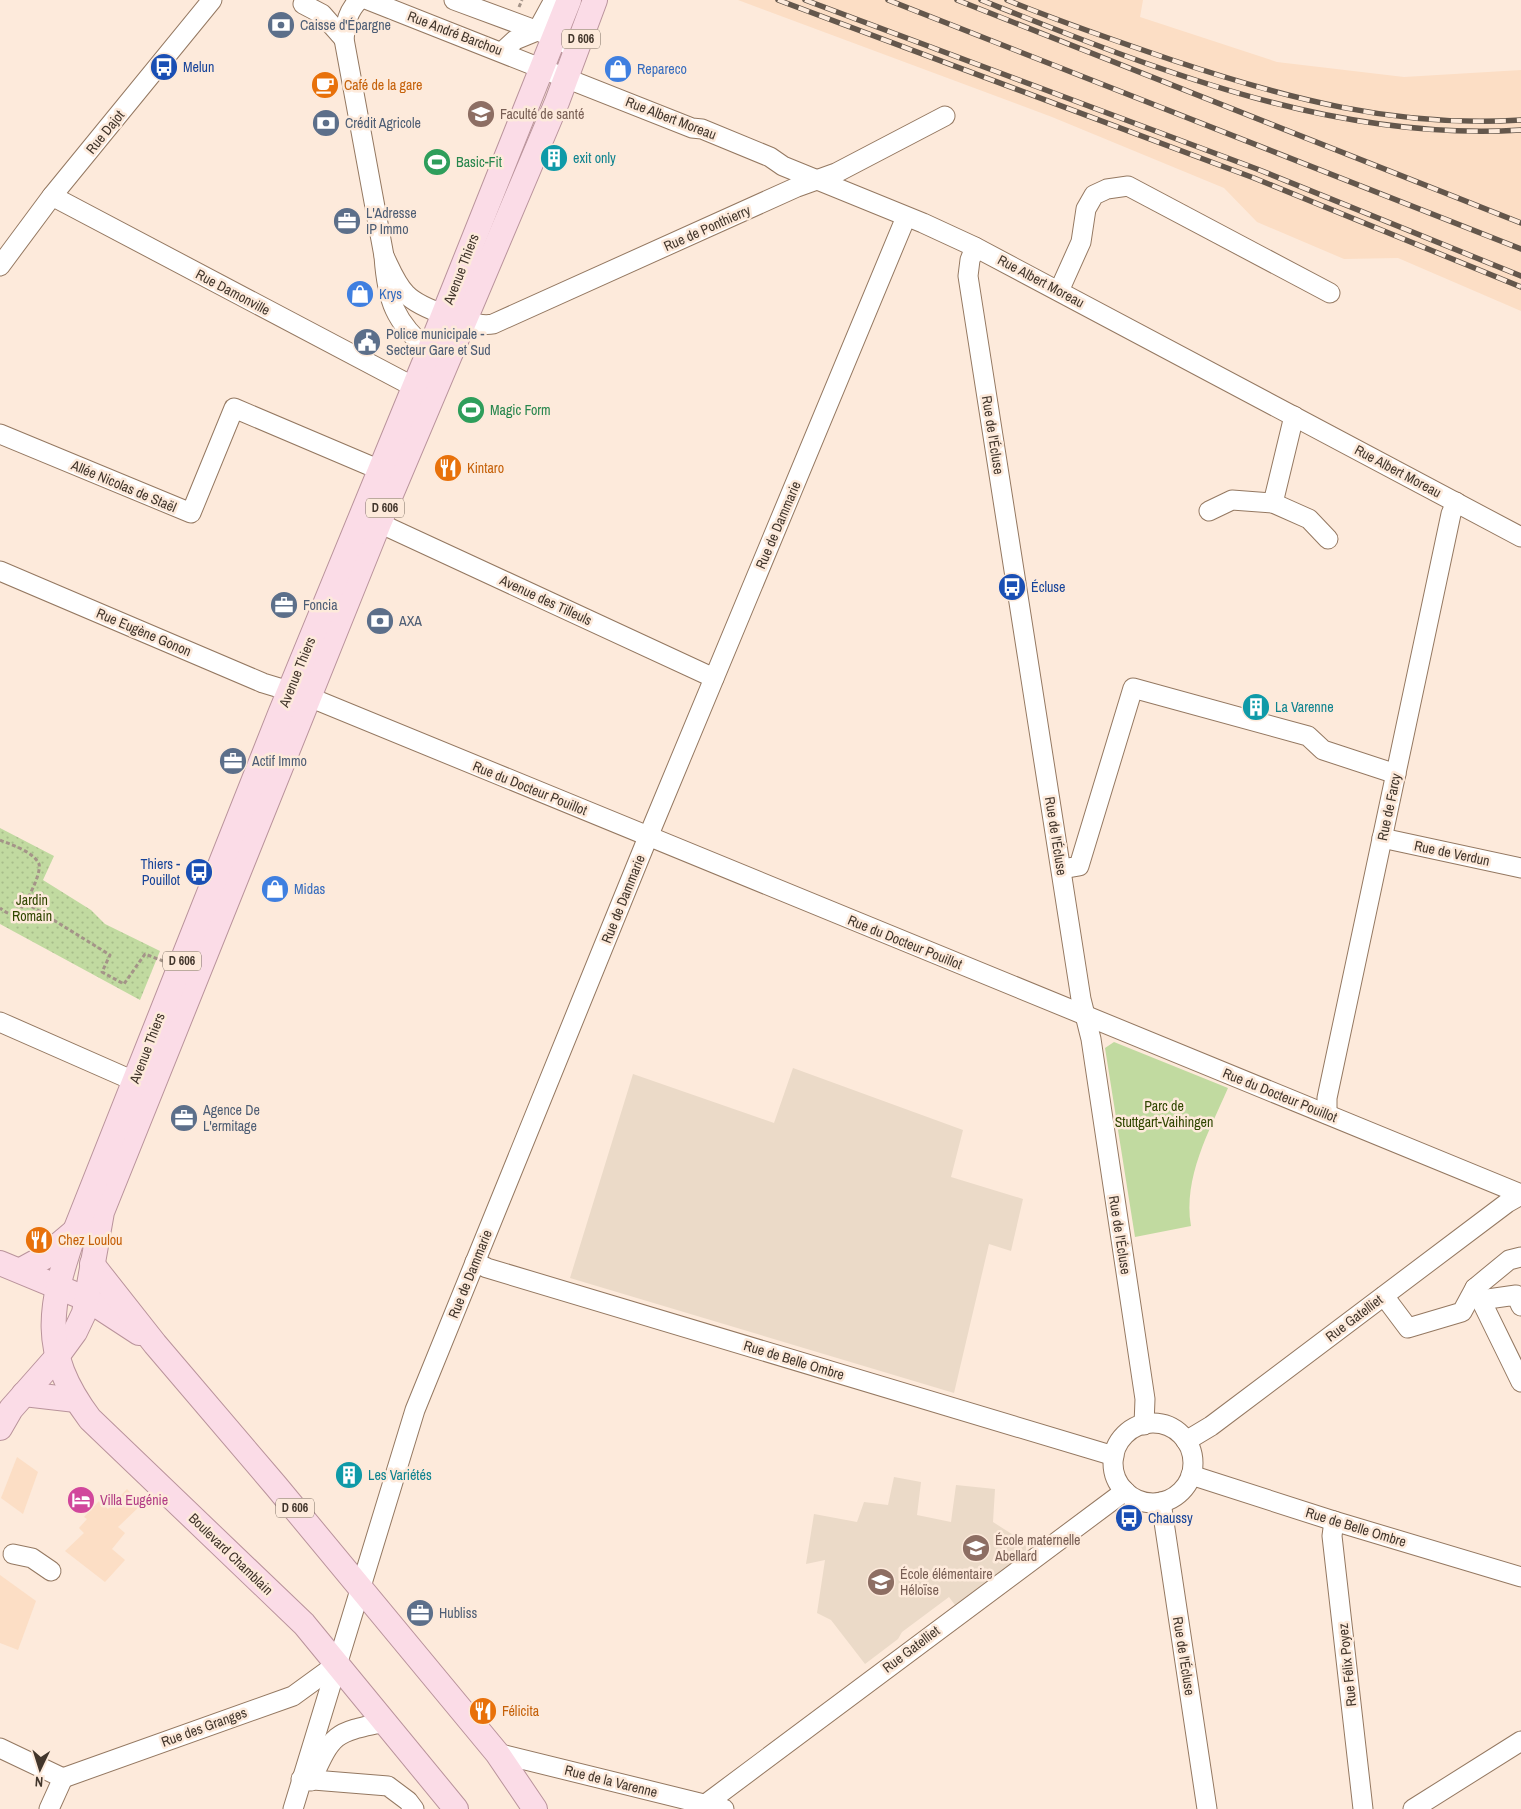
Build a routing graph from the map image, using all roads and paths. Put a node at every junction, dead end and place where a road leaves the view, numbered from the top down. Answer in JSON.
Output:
{"nodes":[{"id":1,"x":212,"y":0,"type":"edge"},
{"id":2,"x":359,"y":0,"type":"edge"},
{"id":3,"x":368,"y":0,"type":"edge"},
{"id":4,"x":454,"y":0,"type":"edge"},
{"id":5,"x":554,"y":0,"type":"edge"},
{"id":6,"x":569,"y":0,"type":"edge"},
{"id":7,"x":595,"y":0,"type":"edge"},
{"id":8,"x":303,"y":1,"type":"edge"},
{"id":9,"x":546,"y":34,"type":"junction"},
{"id":10,"x":344,"y":39,"type":"junction"},
{"id":11,"x":502,"y":52,"type":"junction"},
{"id":12,"x":542,"y":67,"type":"junction"},
{"id":13,"x":570,"y":69,"type":"junction"},
{"id":14,"x":945,"y":116,"type":"dead end"},
{"id":15,"x":816,"y":180,"type":"junction"},
{"id":16,"x":52,"y":196,"type":"junction"},
{"id":17,"x":906,"y":217,"type":"junction"},
{"id":18,"x":975,"y":247,"type":"junction"},
{"id":19,"x":384,"y":256,"type":"junction"},
{"id":20,"x":0,"y":266,"type":"edge"},
{"id":21,"x":1058,"y":291,"type":"junction"},
{"id":22,"x":1330,"y":293,"type":"dead end"},
{"id":23,"x":405,"y":294,"type":"junction"},
{"id":24,"x":396,"y":314,"type":"junction"},
{"id":25,"x":454,"y":317,"type":"junction"},
{"id":26,"x":429,"y":351,"type":"junction"},
{"id":27,"x":414,"y":387,"type":"junction"},
{"id":28,"x":1294,"y":416,"type":"junction"},
{"id":29,"x":0,"y":434,"type":"edge"},
{"id":30,"x":380,"y":470,"type":"junction"},
{"id":31,"x":1456,"y":502,"type":"junction"},
{"id":32,"x":1273,"y":503,"type":"junction"},
{"id":33,"x":1209,"y":511,"type":"dead end"},
{"id":34,"x":379,"y":523,"type":"junction"},
{"id":35,"x":1521,"y":537,"type":"edge"},
{"id":36,"x":1328,"y":539,"type":"dead end"},
{"id":37,"x":0,"y":571,"type":"edge"},
{"id":38,"x":714,"y":678,"type":"junction"},
{"id":39,"x":299,"y":694,"type":"junction"},
{"id":40,"x":1396,"y":774,"type":"junction"},
{"id":41,"x":648,"y":837,"type":"junction"},
{"id":42,"x":1382,"y":838,"type":"junction"},
{"id":43,"x":0,"y":840,"type":"edge"},
{"id":44,"x":1521,"y":868,"type":"edge"},
{"id":45,"x":1062,"y":869,"type":"junction"},
{"id":46,"x":26,"y":903,"type":"junction"},
{"id":47,"x":0,"y":908,"type":"edge"},
{"id":48,"x":178,"y":969,"type":"junction"},
{"id":49,"x":1087,"y":1015,"type":"junction"},
{"id":50,"x":0,"y":1022,"type":"edge"},
{"id":51,"x":134,"y":1081,"type":"junction"},
{"id":52,"x":1327,"y":1114,"type":"junction"},
{"id":53,"x":1521,"y":1194,"type":"edge"},
{"id":54,"x":75,"y":1231,"type":"junction"},
{"id":55,"x":1521,"y":1257,"type":"edge"},
{"id":56,"x":475,"y":1262,"type":"junction"},
{"id":57,"x":92,"y":1264,"type":"junction"},
{"id":58,"x":10,"y":1267,"type":"edge"},
{"id":59,"x":57,"y":1285,"type":"junction"},
{"id":60,"x":1478,"y":1294,"type":"junction"},
{"id":61,"x":1384,"y":1296,"type":"junction"},
{"id":62,"x":87,"y":1299,"type":"junction"},
{"id":63,"x":1521,"y":1306,"type":"edge"},
{"id":64,"x":53,"y":1321,"type":"joint"},
{"id":65,"x":155,"y":1344,"type":"junction"},
{"id":66,"x":56,"y":1358,"type":"junction"},
{"id":67,"x":1521,"y":1382,"type":"edge"},
{"id":68,"x":24,"y":1394,"type":"junction"},
{"id":69,"x":76,"y":1400,"type":"junction"},
{"id":70,"x":1144,"y":1425,"type":"junction"},
{"id":71,"x":0,"y":1428,"type":"edge"},
{"id":72,"x":1186,"y":1441,"type":"junction"},
{"id":73,"x":1114,"y":1456,"type":"junction"},
{"id":74,"x":1191,"y":1475,"type":"junction"},
{"id":75,"x":1125,"y":1491,"type":"junction"},
{"id":76,"x":1161,"y":1502,"type":"junction"},
{"id":77,"x":1334,"y":1521,"type":"junction"},
{"id":78,"x":13,"y":1554,"type":"dead end"},
{"id":79,"x":51,"y":1571,"type":"dead end"},
{"id":80,"x":1521,"y":1577,"type":"edge"},
{"id":81,"x":359,"y":1587,"type":"junction"},
{"id":82,"x":337,"y":1664,"type":"junction"},
{"id":83,"x":385,"y":1722,"type":"junction"},
{"id":84,"x":1521,"y":1741,"type":"edge"},
{"id":85,"x":0,"y":1748,"type":"edge"},
{"id":86,"x":497,"y":1753,"type":"junction"},
{"id":87,"x":63,"y":1778,"type":"junction"},
{"id":88,"x":306,"y":1780,"type":"junction"},
{"id":89,"x":710,"y":1808,"type":"edge"},
{"id":90,"x":49,"y":1809,"type":"edge"},
{"id":91,"x":293,"y":1809,"type":"edge"},
{"id":92,"x":302,"y":1809,"type":"edge"},
{"id":93,"x":414,"y":1809,"type":"edge"},
{"id":94,"x":456,"y":1809,"type":"edge"},
{"id":95,"x":535,"y":1809,"type":"edge"},
{"id":96,"x":1207,"y":1809,"type":"edge"},
{"id":97,"x":1363,"y":1809,"type":"edge"},
{"id":98,"x":1413,"y":1809,"type":"edge"}],
"edges":[{"from":1,"to":16,"type":"street","name":"Rue Dajot"},
{"from":2,"to":10,"type":"street"},
{"from":3,"to":11,"type":"street","name":"Rue André Barchou"},
{"from":4,"to":9,"type":"street"},
{"from":5,"to":9,"type":"street"},
{"from":6,"to":9,"type":"main road","name":"Avenue Thiers","number":"D 606"},
{"from":7,"to":13,"type":"main road","name":"Avenue Thiers","number":"D 606"},
{"from":8,"to":10,"type":"street"},
{"from":9,"to":11,"type":"street"},
{"from":9,"to":12,"type":"main road","name":"Avenue Thiers","number":"D 606"},
{"from":9,"to":13,"type":"street"},
{"from":10,"to":19,"type":"street"},
{"from":11,"to":12,"type":"street","name":"Rue André Barchou"},
{"from":12,"to":13,"type":"street","name":"Rue Albert Moreau"},
{"from":12,"to":25,"type":"main road","name":"Avenue Thiers","number":"D 606"},
{"from":13,"to":15,"type":"street","name":"Rue Albert Moreau"},
{"from":13,"to":25,"type":"main road","name":"Avenue Thiers","number":"D 606"},
{"from":14,"to":15,"type":"street","name":"Rue de Ponthierry"},
{"from":15,"to":17,"type":"street","name":"Rue Albert Moreau"},
{"from":15,"to":25,"type":"street","name":"Rue de Ponthierry"},
{"from":16,"to":20,"type":"street","name":"Rue Dajot"},
{"from":16,"to":27,"type":"street","name":"Rue Damonville"},
{"from":17,"to":18,"type":"street","name":"Rue Albert Moreau"},
{"from":17,"to":38,"type":"street","name":"Rue de Dammarie"},
{"from":18,"to":21,"type":"street","name":"Rue Albert Moreau"},
{"from":18,"to":45,"type":"street","name":"Rue de l'Écluse"},
{"from":19,"to":23,"type":"street"},
{"from":19,"to":24,"type":"street"},
{"from":21,"to":22,"type":"street"},
{"from":21,"to":28,"type":"street","name":"Rue Albert Moreau"},
{"from":23,"to":24,"type":"street"},
{"from":23,"to":25,"type":"street","name":"Rue de Ponthierry"},
{"from":24,"to":26,"type":"street"},
{"from":25,"to":26,"type":"main road","name":"Avenue Thiers","number":"D 606"},
{"from":25,"to":34,"type":"main road","name":"Avenue Thiers","number":"D 606"},
{"from":26,"to":27,"type":"main road","name":"Avenue Thiers","number":"D 606"},
{"from":27,"to":30,"type":"main road","name":"Avenue Thiers","number":"D 606"},
{"from":28,"to":31,"type":"street","name":"Rue Albert Moreau"},
{"from":28,"to":32,"type":"street"},
{"from":29,"to":30,"type":"street","name":"Allée Nicolas de Staël"},
{"from":30,"to":39,"type":"main road","name":"Avenue Thiers","number":"D 606"},
{"from":31,"to":35,"type":"street","name":"Rue Albert Moreau"},
{"from":31,"to":40,"type":"street","name":"Rue de Farcy"},
{"from":32,"to":33,"type":"street"},
{"from":32,"to":36,"type":"street"},
{"from":34,"to":38,"type":"street","name":"Avenue des Tilleuls"},
{"from":34,"to":39,"type":"main road","name":"Avenue Thiers","number":"D 606"},
{"from":37,"to":39,"type":"street","name":"Rue Eugène Gonon"},
{"from":38,"to":41,"type":"street","name":"Rue de Dammarie"},
{"from":39,"to":41,"type":"street","name":"Rue du Docteur Pouillot"},
{"from":39,"to":48,"type":"main road","name":"Avenue Thiers","number":"D 606"},
{"from":39,"to":57,"type":"main road","name":"Avenue Thiers","number":"D 606"},
{"from":40,"to":42,"type":"street","name":"Rue de Farcy"},
{"from":40,"to":45,"type":"street"},
{"from":41,"to":49,"type":"street","name":"Rue du Docteur Pouillot"},
{"from":41,"to":56,"type":"street","name":"Rue de Dammarie"},
{"from":42,"to":44,"type":"street","name":"Rue de Verdun"},
{"from":42,"to":52,"type":"street","name":"Rue de Farcy"},
{"from":43,"to":46,"type":"path"},
{"from":45,"to":49,"type":"street","name":"Rue de l'Écluse"},
{"from":46,"to":47,"type":"path"},
{"from":46,"to":48,"type":"path"},
{"from":48,"to":51,"type":"main road","name":"Avenue Thiers","number":"D 606"},
{"from":49,"to":52,"type":"street","name":"Rue du Docteur Pouillot"},
{"from":49,"to":70,"type":"street","name":"Rue de l'Écluse"},
{"from":50,"to":51,"type":"street"},
{"from":51,"to":54,"type":"main road","name":"Avenue Thiers","number":"D 606"},
{"from":52,"to":53,"type":"street","name":"Rue du Docteur Pouillot"},
{"from":53,"to":61,"type":"street","name":"Rue Gatelliet"},
{"from":54,"to":58,"type":"main road"},
{"from":54,"to":59,"type":"main road","name":"Avenue Thiers","number":"D 606"},
{"from":55,"to":60,"type":"street"},
{"from":56,"to":73,"type":"street","name":"Rue de Belle Ombre"},
{"from":56,"to":81,"type":"street","name":"Rue de Dammarie"},
{"from":57,"to":62,"type":"main road","name":"Avenue Thiers"},
{"from":57,"to":65,"type":"main road","number":"D 606"},
{"from":58,"to":59,"type":"main road"},
{"from":59,"to":62,"type":"main road"},
{"from":59,"to":64,"type":"main road","name":"Avenue Thiers","number":"D 606"},
{"from":60,"to":61,"type":"street"},
{"from":60,"to":63,"type":"street"},
{"from":60,"to":67,"type":"street"},
{"from":61,"to":72,"type":"street","name":"Rue Gatelliet"},
{"from":62,"to":65,"type":"main road"},
{"from":62,"to":66,"type":"main road","name":"Avenue Thiers"},
{"from":64,"to":66,"type":"main road","name":"Boulevard Chamblain","number":"D 606"},
{"from":65,"to":81,"type":"main road","number":"D 606"},
{"from":66,"to":68,"type":"main road","name":"Avenue Thiers"},
{"from":66,"to":69,"type":"main road","name":"Boulevard Chamblain","number":"D 606"},
{"from":68,"to":69,"type":"main road"},
{"from":68,"to":71,"type":"main road","name":"Avenue Thiers"},
{"from":69,"to":82,"type":"main road","name":"Boulevard Chamblain","number":"D 606"},
{"from":70,"to":72,"type":"street"},
{"from":70,"to":73,"type":"street"},
{"from":72,"to":74,"type":"street"},
{"from":73,"to":75,"type":"street"},
{"from":74,"to":76,"type":"street"},
{"from":74,"to":77,"type":"street","name":"Rue de Belle Ombre"},
{"from":75,"to":76,"type":"street"},
{"from":75,"to":89,"type":"street","name":"Rue Gatelliet"},
{"from":76,"to":96,"type":"street","name":"Rue de l'Écluse"},
{"from":77,"to":80,"type":"street","name":"Rue de Belle Ombre"},
{"from":77,"to":97,"type":"street","name":"Rue Félix Poyez"},
{"from":78,"to":79,"type":"street"},
{"from":81,"to":82,"type":"street"},
{"from":81,"to":86,"type":"main road","number":"D 606"},
{"from":82,"to":83,"type":"main road","name":"Boulevard Chamblain","number":"D 606"},
{"from":82,"to":87,"type":"street","name":"Rue des Granges"},
{"from":82,"to":88,"type":"street"},
{"from":83,"to":88,"type":"street"},
{"from":83,"to":94,"type":"main road","name":"Boulevard Chamblain","number":"D 606"},
{"from":84,"to":98,"type":"street"},
{"from":85,"to":87,"type":"street"},
{"from":86,"to":89,"type":"street","name":"Rue de la Varenne"},
{"from":86,"to":95,"type":"main road","number":"D 606"},
{"from":87,"to":90,"type":"street"},
{"from":88,"to":91,"type":"street"},
{"from":88,"to":92,"type":"street"},
{"from":88,"to":93,"type":"street"}]}
